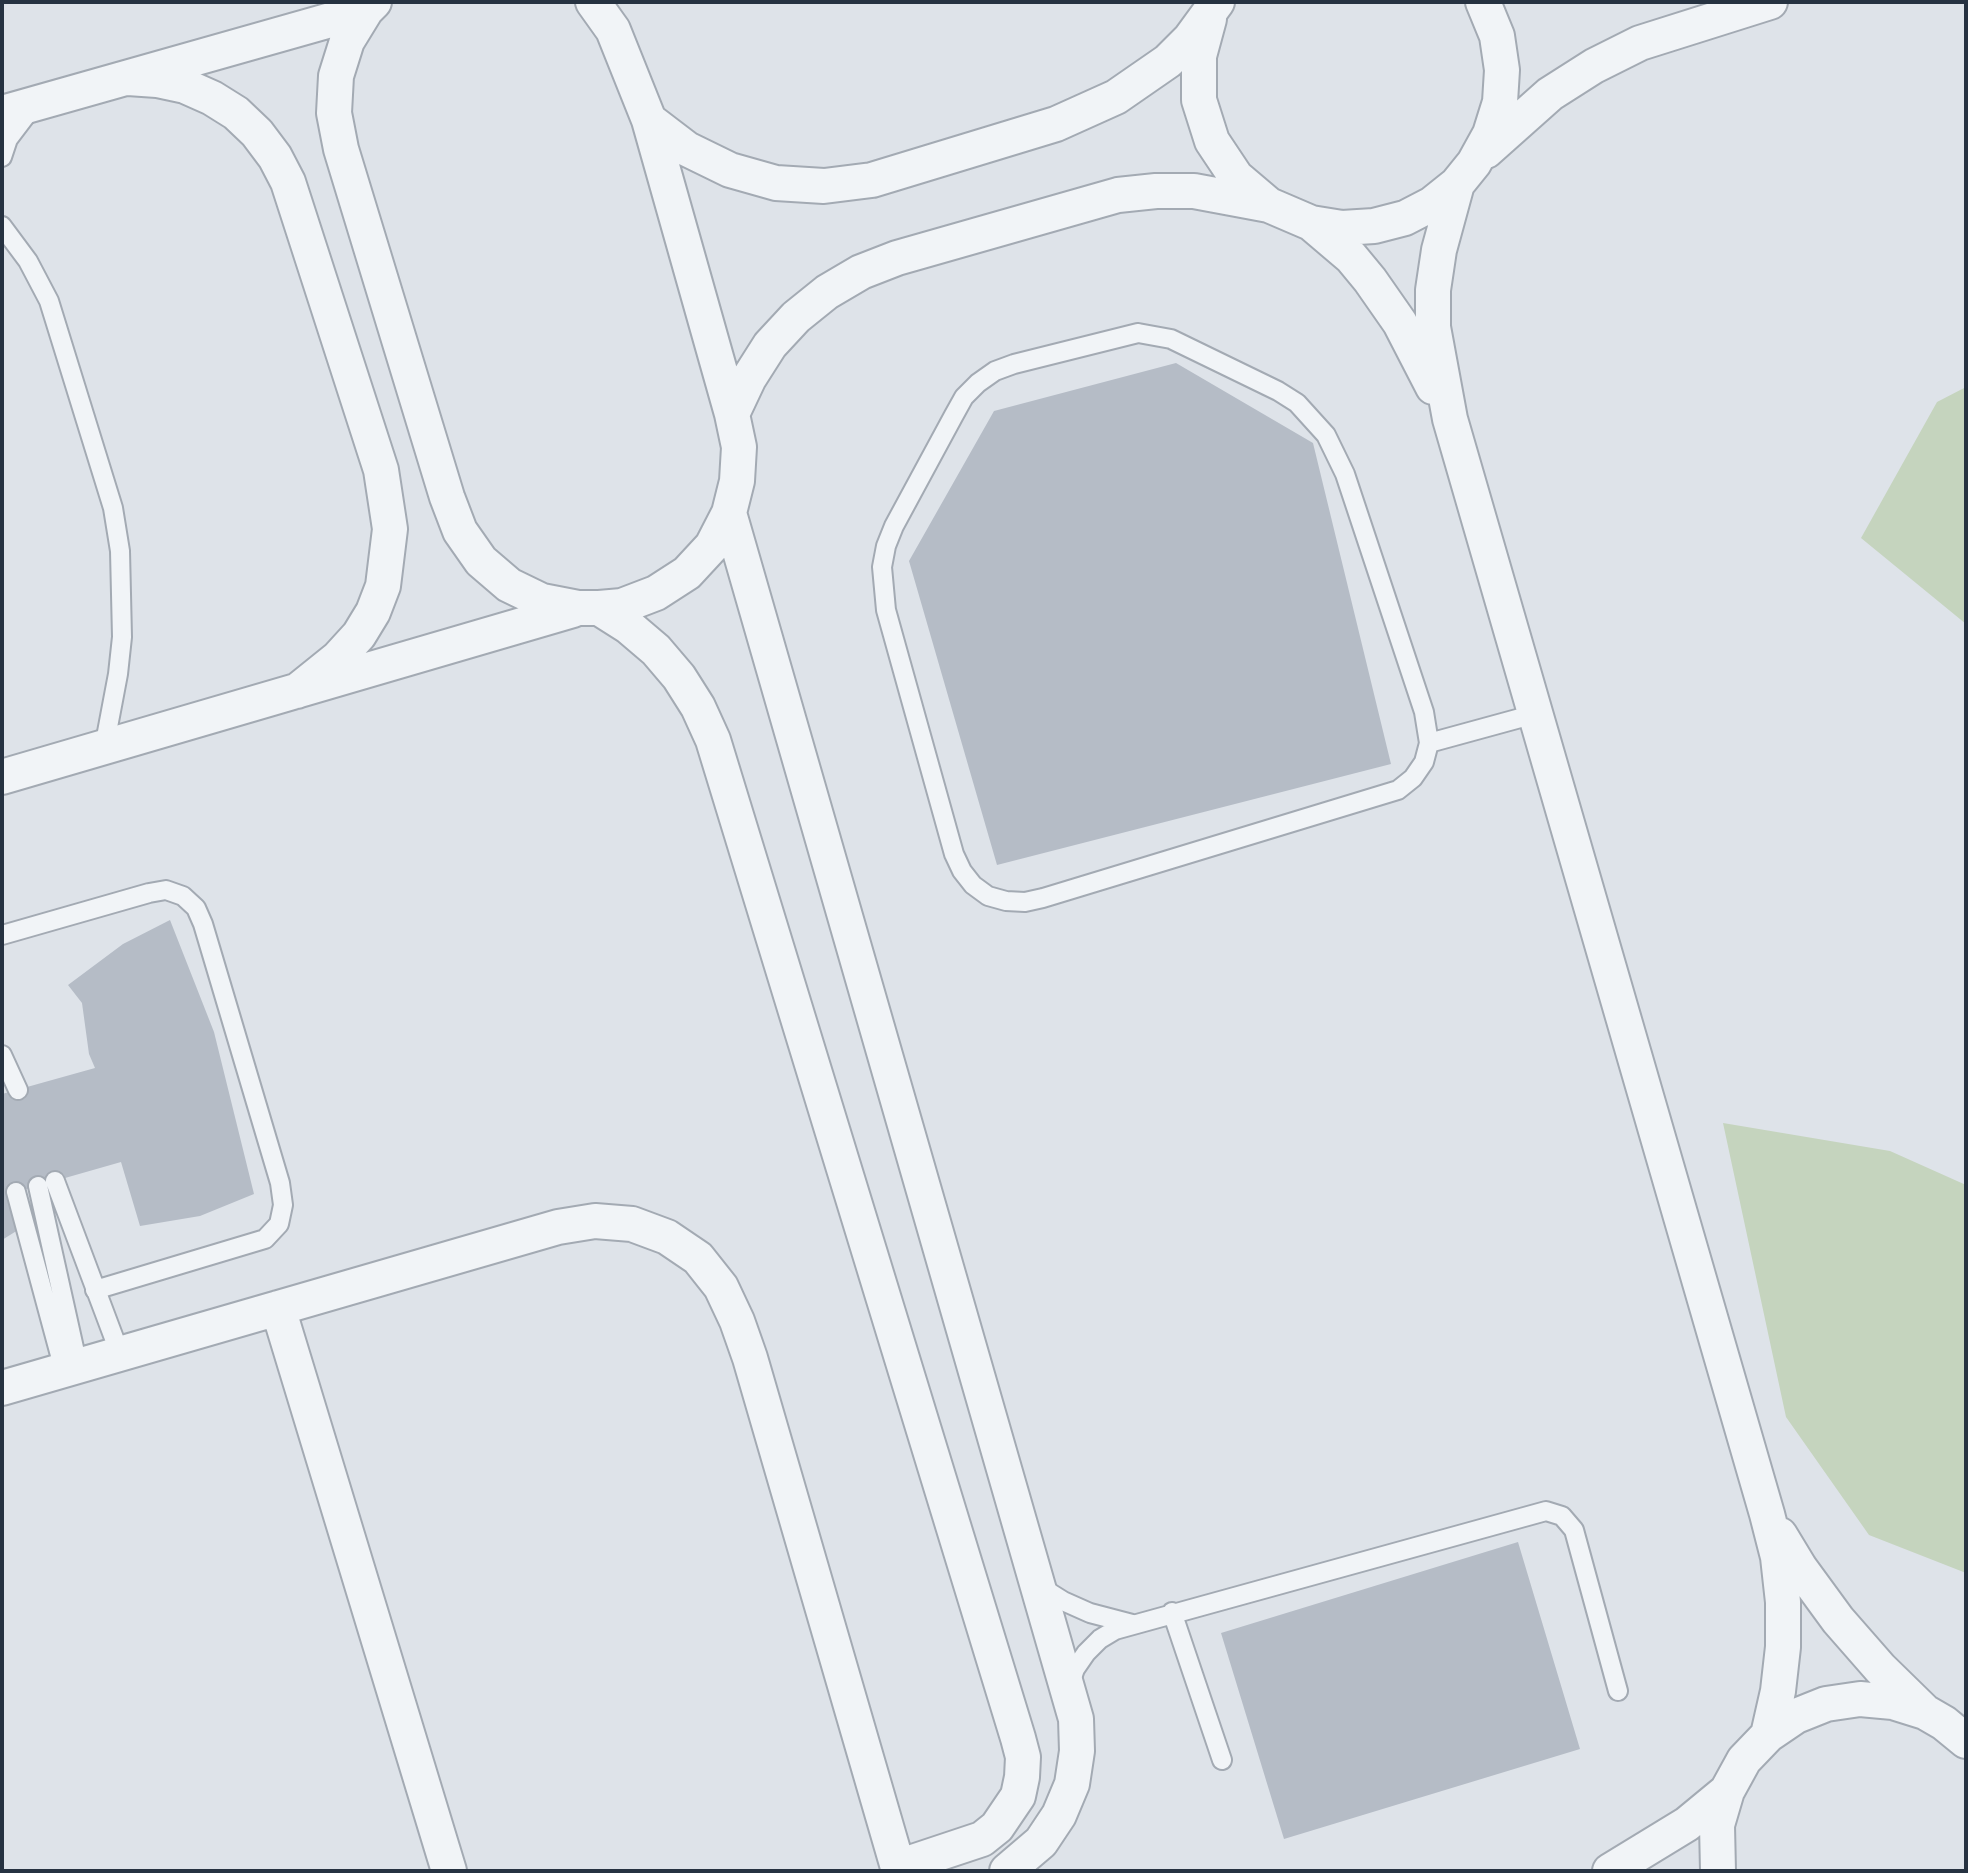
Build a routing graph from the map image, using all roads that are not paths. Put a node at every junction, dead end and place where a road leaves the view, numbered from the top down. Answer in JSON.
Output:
{"nodes":[{"id":1,"x":593,"y":2,"type":"edge"},
{"id":2,"x":1483,"y":2,"type":"edge"},
{"id":3,"x":1770,"y":2,"type":"edge"},
{"id":4,"x":370,"y":6,"type":"edge"},
{"id":5,"x":1213,"y":8,"type":"edge"},
{"id":6,"x":128,"y":78,"type":"junction"},
{"id":7,"x":18,"y":109,"type":"edge"},
{"id":8,"x":649,"y":120,"type":"junction"},
{"id":9,"x":2,"y":157,"type":"edge"},
{"id":10,"x":1466,"y":173,"type":"junction"},
{"id":11,"x":1269,"y":205,"type":"junction"},
{"id":12,"x":1311,"y":223,"type":"junction"},
{"id":13,"x":2,"y":226,"type":"edge"},
{"id":14,"x":732,"y":414,"type":"junction"},
{"id":15,"x":1450,"y":419,"type":"junction"},
{"id":16,"x":729,"y":513,"type":"junction"},
{"id":17,"x":588,"y":608,"type":"junction"},
{"id":18,"x":297,"y":691,"type":"junction"},
{"id":19,"x":1535,"y":714,"type":"junction"},
{"id":20,"x":1429,"y":743,"type":"junction"},
{"id":21,"x":104,"y":748,"type":"junction"},
{"id":22,"x":2,"y":777,"type":"edge"},
{"id":23,"x":2,"y":935,"type":"edge"},
{"id":24,"x":2,"y":1056,"type":"edge"},
{"id":25,"x":18,"y":1090,"type":"dead end"},
{"id":26,"x":16,"y":1192,"type":"dead end"},
{"id":27,"x":95,"y":1290,"type":"junction"},
{"id":28,"x":278,"y":1308,"type":"junction"},
{"id":29,"x":120,"y":1354,"type":"junction"},
{"id":30,"x":71,"y":1368,"type":"junction"},
{"id":31,"x":2,"y":1388,"type":"edge"},
{"id":32,"x":1767,"y":1514,"type":"junction"},
{"id":33,"x":1039,"y":1586,"type":"junction"},
{"id":34,"x":1172,"y":1612,"type":"junction"},
{"id":35,"x":1132,"y":1624,"type":"junction"},
{"id":36,"x":1068,"y":1687,"type":"junction"},
{"id":37,"x":1618,"y":1691,"type":"dead end"},
{"id":38,"x":1925,"y":1712,"type":"junction"},
{"id":39,"x":1768,"y":1735,"type":"junction"},
{"id":40,"x":1965,"y":1738,"type":"edge"},
{"id":41,"x":1222,"y":1760,"type":"dead end"},
{"id":42,"x":1727,"y":1791,"type":"junction"},
{"id":43,"x":899,"y":1869,"type":"edge"},
{"id":44,"x":449,"y":1871,"type":"edge"},
{"id":45,"x":1007,"y":1871,"type":"edge"},
{"id":46,"x":1610,"y":1871,"type":"edge"},
{"id":47,"x":1718,"y":1871,"type":"edge"}],
"edges":[{"from":1,"to":8,"type":"street"},
{"from":2,"to":10,"type":"street"},
{"from":3,"to":10,"type":"street"},
{"from":4,"to":6,"type":"street"},
{"from":4,"to":17,"type":"street"},
{"from":5,"to":8,"type":"street"},
{"from":5,"to":11,"type":"street"},
{"from":6,"to":7,"type":"street"},
{"from":6,"to":18,"type":"street"},
{"from":7,"to":9,"type":"lane"},
{"from":8,"to":14,"type":"street"},
{"from":10,"to":12,"type":"street"},
{"from":10,"to":15,"type":"street"},
{"from":11,"to":12,"type":"street"},
{"from":11,"to":14,"type":"street"},
{"from":12,"to":15,"type":"street"},
{"from":13,"to":21,"type":"lane"},
{"from":14,"to":16,"type":"street"},
{"from":15,"to":19,"type":"street"},
{"from":16,"to":17,"type":"street"},
{"from":16,"to":33,"type":"street"},
{"from":17,"to":18,"type":"street"},
{"from":17,"to":43,"type":"street"},
{"from":18,"to":21,"type":"street"},
{"from":19,"to":20,"type":"lane"},
{"from":19,"to":32,"type":"street"},
{"from":20,"to":20,"type":"lane"},
{"from":21,"to":22,"type":"street"},
{"from":23,"to":27,"type":"lane"},
{"from":24,"to":25,"type":"lane"},
{"from":26,"to":30,"type":"lane"},
{"from":27,"to":29,"type":"lane"},
{"from":27,"to":30,"type":"lane"},
{"from":28,"to":29,"type":"street"},
{"from":28,"to":43,"type":"street"},
{"from":28,"to":44,"type":"street"},
{"from":29,"to":30,"type":"street"},
{"from":30,"to":31,"type":"street"},
{"from":32,"to":38,"type":"street"},
{"from":32,"to":39,"type":"street"},
{"from":33,"to":35,"type":"lane"},
{"from":33,"to":36,"type":"street"},
{"from":34,"to":35,"type":"lane"},
{"from":34,"to":37,"type":"lane"},
{"from":34,"to":41,"type":"lane"},
{"from":35,"to":36,"type":"lane"},
{"from":36,"to":45,"type":"street"},
{"from":38,"to":39,"type":"street"},
{"from":38,"to":40,"type":"street"},
{"from":39,"to":42,"type":"street"},
{"from":42,"to":46,"type":"street"},
{"from":42,"to":47,"type":"street"}]}
